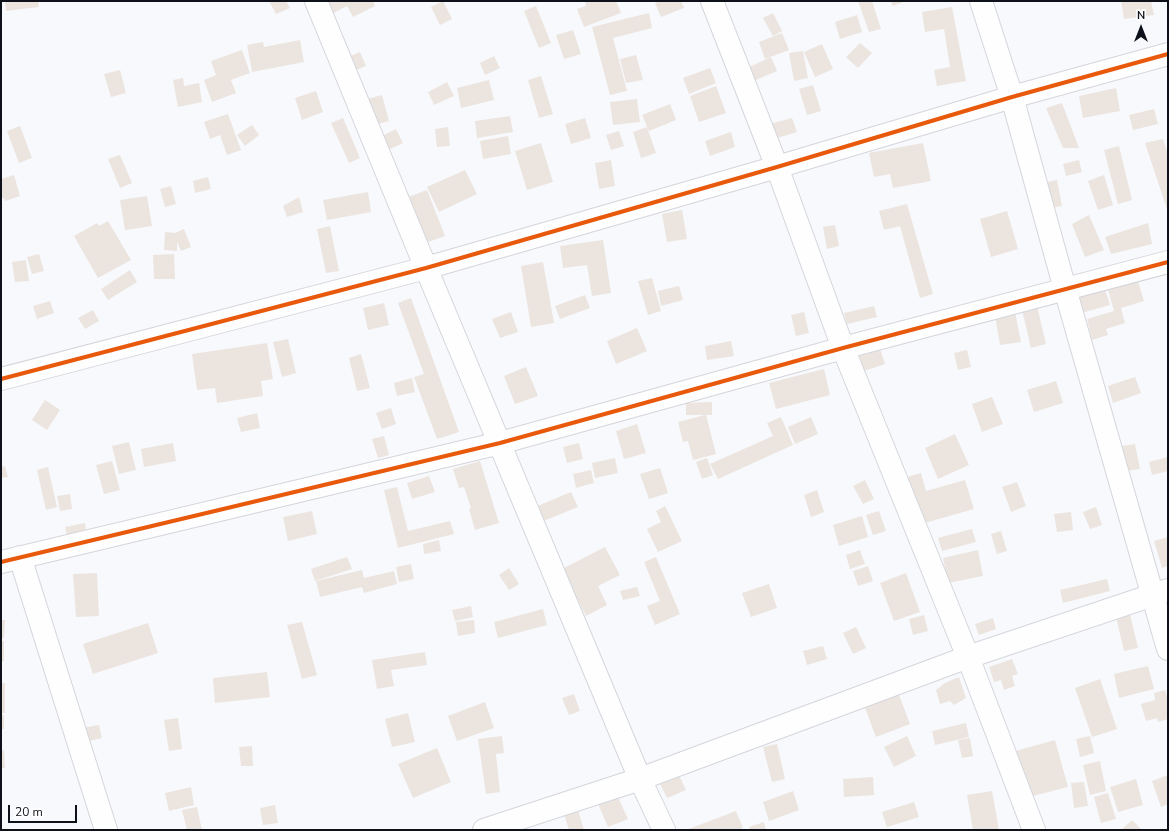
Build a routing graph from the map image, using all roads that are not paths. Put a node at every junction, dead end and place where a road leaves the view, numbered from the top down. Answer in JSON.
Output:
{"nodes":[{"id":1,"x":316,"y":1,"type":"edge"},
{"id":2,"x":712,"y":1,"type":"edge"},
{"id":3,"x":981,"y":1,"type":"edge"},
{"id":4,"x":1168,"y":54,"type":"edge"},
{"id":5,"x":1012,"y":97,"type":"junction"},
{"id":6,"x":778,"y":167,"type":"junction"},
{"id":7,"x":1168,"y":262,"type":"edge"},
{"id":8,"x":426,"y":268,"type":"junction"},
{"id":9,"x":1065,"y":288,"type":"junction"},
{"id":10,"x":843,"y":348,"type":"junction"},
{"id":11,"x":1,"y":379,"type":"edge"},
{"id":12,"x":500,"y":443,"type":"junction"},
{"id":13,"x":11,"y":559,"type":"edge"},
{"id":14,"x":1160,"y":593,"type":"edge"},
{"id":15,"x":1168,"y":649,"type":"edge"},
{"id":16,"x":968,"y":657,"type":"junction"},
{"id":17,"x":640,"y":779,"type":"junction"},
{"id":18,"x":106,"y":830,"type":"edge"},
{"id":19,"x":484,"y":830,"type":"edge"},
{"id":20,"x":664,"y":830,"type":"edge"},
{"id":21,"x":1034,"y":830,"type":"edge"}],
"edges":[{"from":1,"to":8,"type":"street"},
{"from":2,"to":6,"type":"street"},
{"from":3,"to":5,"type":"street"},
{"from":4,"to":5,"type":"street"},
{"from":5,"to":6,"type":"street"},
{"from":5,"to":9,"type":"street"},
{"from":6,"to":8,"type":"street"},
{"from":6,"to":10,"type":"street"},
{"from":7,"to":9,"type":"street"},
{"from":8,"to":11,"type":"street"},
{"from":8,"to":12,"type":"street"},
{"from":9,"to":10,"type":"street"},
{"from":9,"to":14,"type":"street"},
{"from":10,"to":12,"type":"street"},
{"from":10,"to":16,"type":"street"},
{"from":12,"to":13,"type":"street"},
{"from":12,"to":17,"type":"street"},
{"from":13,"to":18,"type":"street"},
{"from":14,"to":15,"type":"street"},
{"from":14,"to":16,"type":"street"},
{"from":16,"to":17,"type":"street"},
{"from":16,"to":21,"type":"street"},
{"from":17,"to":19,"type":"street"},
{"from":17,"to":20,"type":"street"}]}
